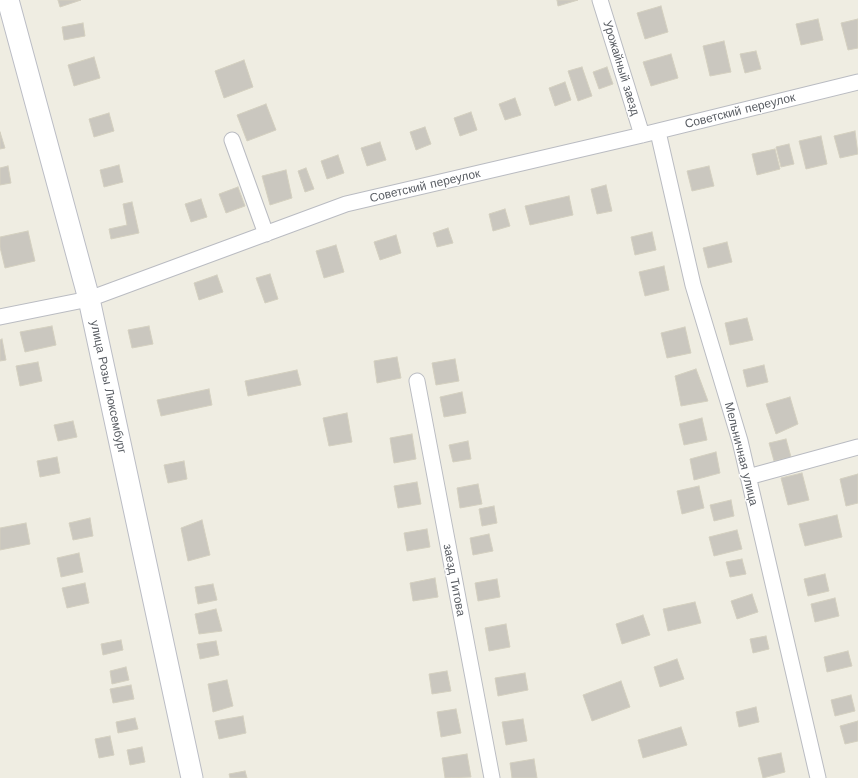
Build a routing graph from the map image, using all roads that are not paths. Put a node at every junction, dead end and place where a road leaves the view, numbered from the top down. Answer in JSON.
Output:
{"nodes":[{"id":1,"x":8,"y":0,"type":"edge"},
{"id":2,"x":600,"y":0,"type":"edge"},
{"id":3,"x":858,"y":82,"type":"edge"},
{"id":4,"x":658,"y":132,"type":"junction"},
{"id":5,"x":642,"y":135,"type":"junction"},
{"id":6,"x":232,"y":140,"type":"dead end"},
{"id":7,"x":266,"y":234,"type":"junction"},
{"id":8,"x":88,"y":299,"type":"junction"},
{"id":9,"x":0,"y":317,"type":"edge"},
{"id":10,"x":417,"y":381,"type":"dead end"},
{"id":11,"x":858,"y":447,"type":"edge"},
{"id":12,"x":748,"y":477,"type":"junction"},
{"id":13,"x":192,"y":778,"type":"edge"},
{"id":14,"x":492,"y":778,"type":"edge"},
{"id":15,"x":818,"y":778,"type":"edge"}],
"edges":[{"from":1,"to":8,"type":"main road","name":"улица Розы Люксембург"},
{"from":2,"to":5,"type":"street","name":"Урожайный заезд"},
{"from":3,"to":4,"type":"street","name":"Советский переулок"},
{"from":4,"to":5,"type":"street","name":"Советский переулок"},
{"from":4,"to":12,"type":"street","name":"Мельничная улица"},
{"from":5,"to":7,"type":"street","name":"Советский переулок"},
{"from":6,"to":7,"type":"street"},
{"from":7,"to":8,"type":"street","name":"Советский переулок"},
{"from":8,"to":9,"type":"street","name":"Советский переулок"},
{"from":8,"to":13,"type":"main road","name":"улица Розы Люксембург"},
{"from":10,"to":14,"type":"street","name":"заезд Титова"},
{"from":11,"to":12,"type":"street"},
{"from":12,"to":15,"type":"street","name":"Мельничная улица"}]}
